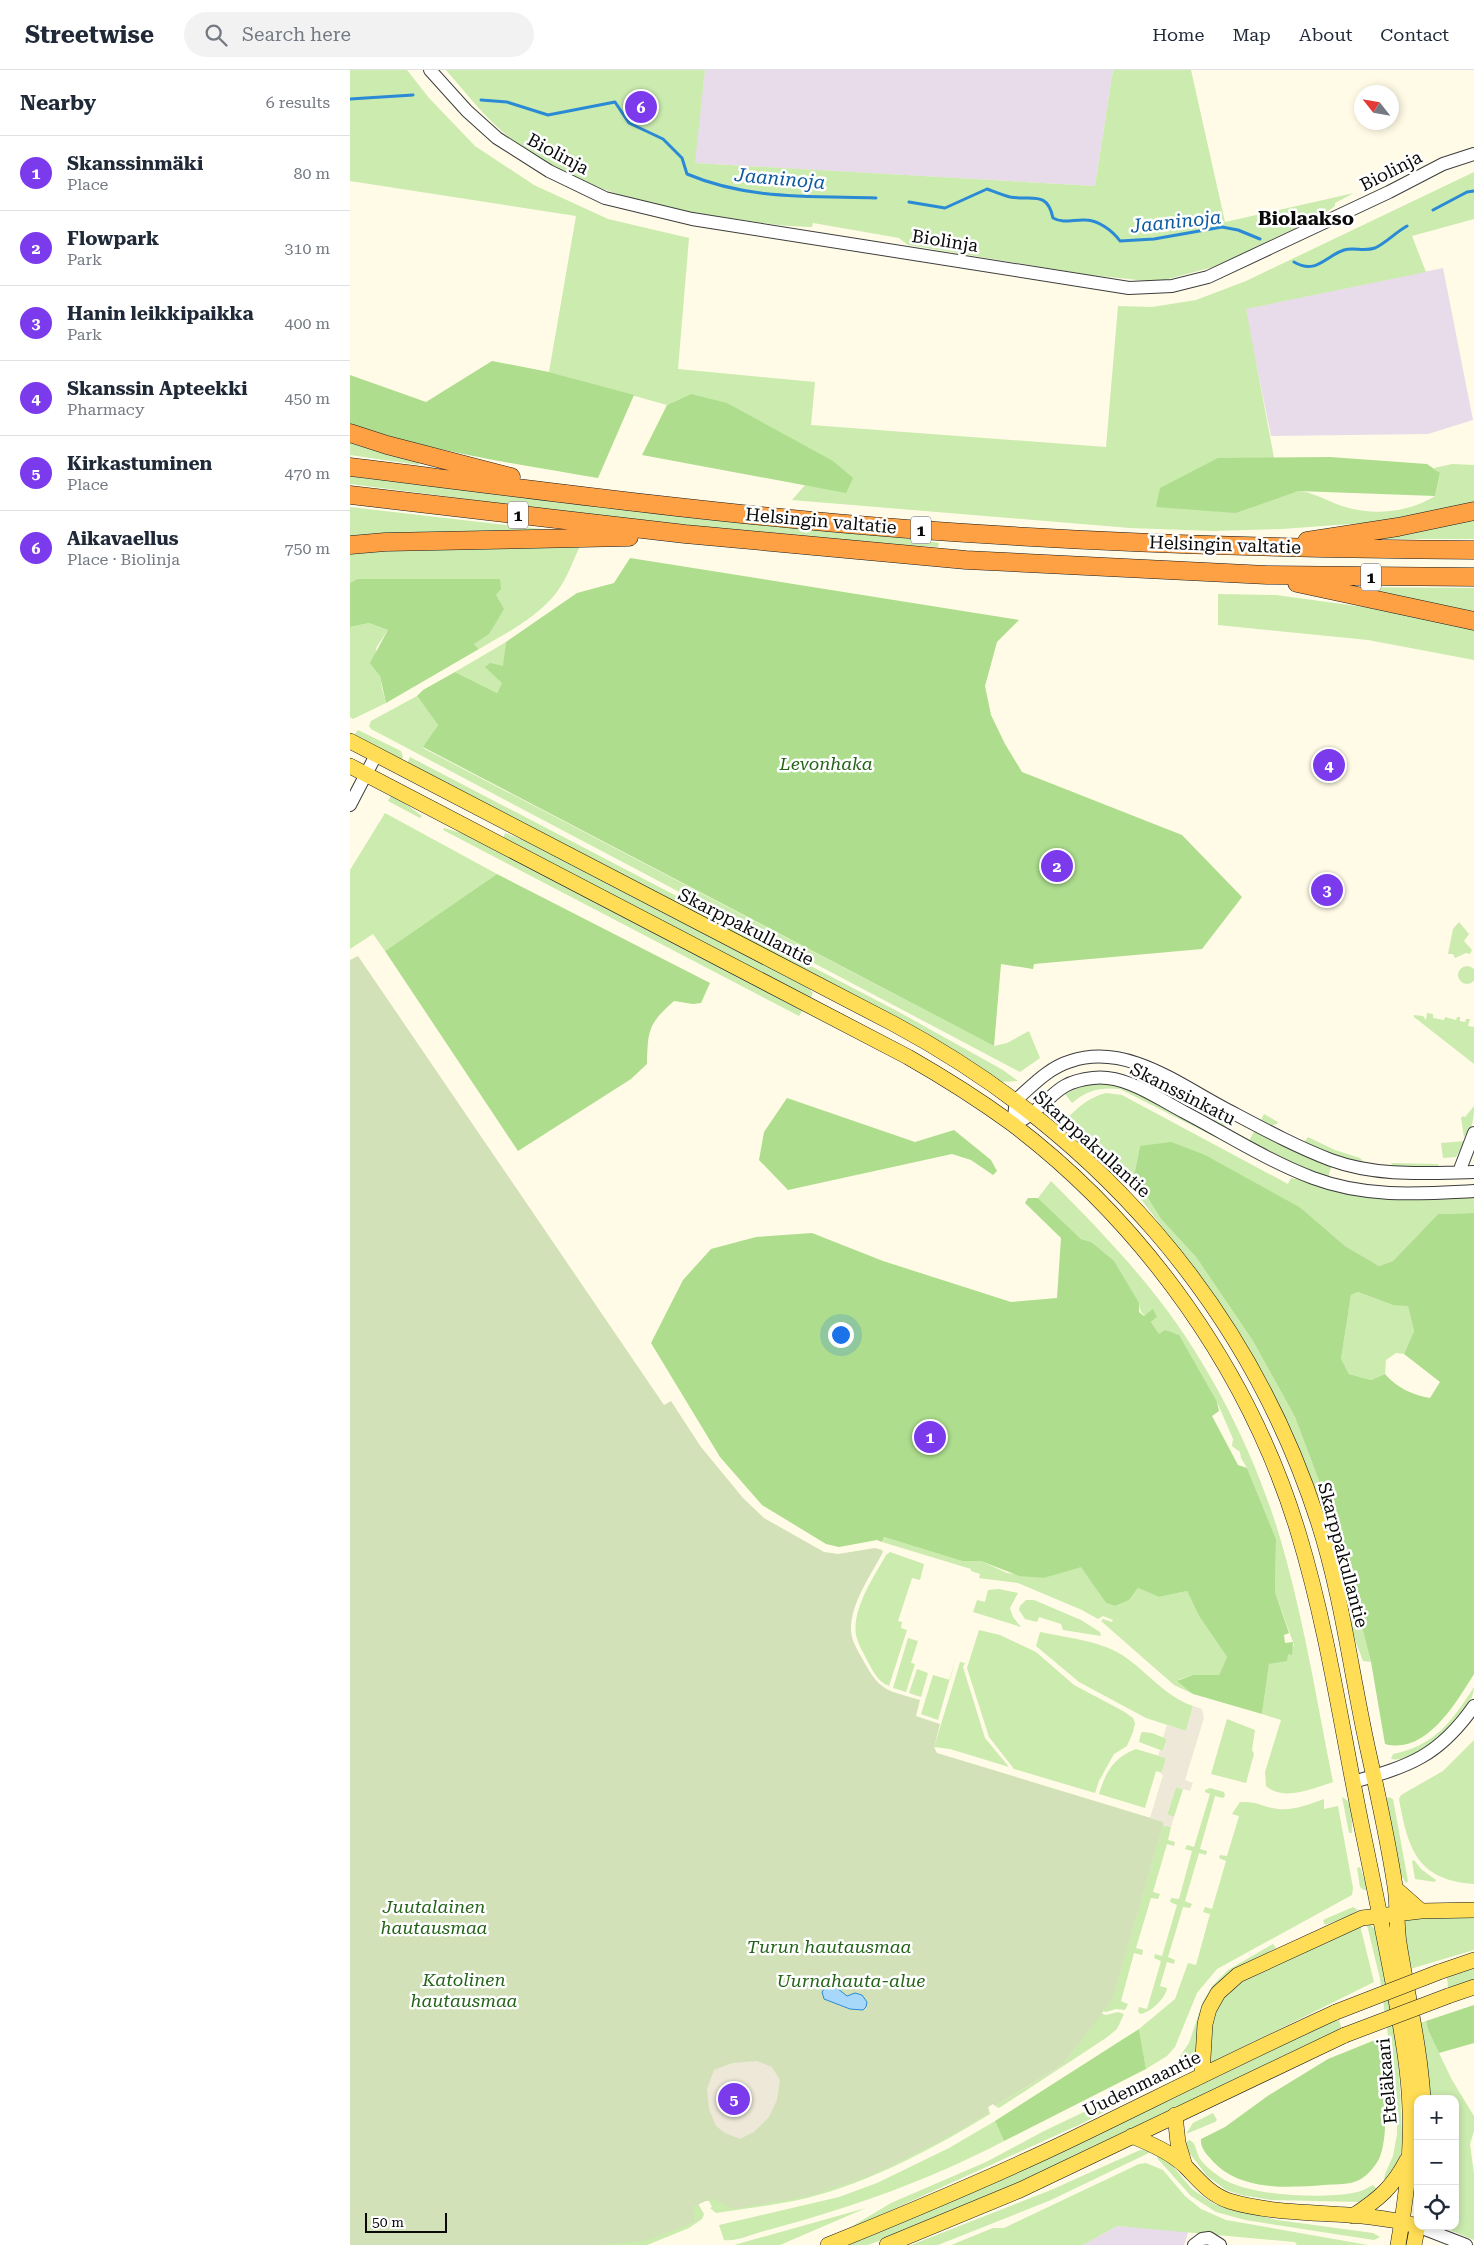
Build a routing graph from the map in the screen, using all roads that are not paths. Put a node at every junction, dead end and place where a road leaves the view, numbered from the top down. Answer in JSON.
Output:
{"nodes":[{"id":1,"x":430,"y":70,"type":"edge"},
{"id":2,"x":1474,"y":154,"type":"edge"},
{"id":3,"x":350,"y":433,"type":"edge"},
{"id":4,"x":350,"y":467,"type":"edge"},
{"id":5,"x":350,"y":495,"type":"edge"},
{"id":6,"x":576,"y":495,"type":"junction"},
{"id":7,"x":1474,"y":511,"type":"edge"},
{"id":8,"x":686,"y":534,"type":"junction"},
{"id":9,"x":350,"y":544,"type":"edge"},
{"id":10,"x":1267,"y":548,"type":"junction"},
{"id":11,"x":1474,"y":550,"type":"edge"},
{"id":12,"x":1267,"y":575,"type":"junction"},
{"id":13,"x":1474,"y":577,"type":"edge"},
{"id":14,"x":1474,"y":621,"type":"edge"},
{"id":15,"x":350,"y":741,"type":"edge"},
{"id":16,"x":376,"y":755,"type":"junction"},
{"id":17,"x":350,"y":766,"type":"edge"},
{"id":18,"x":366,"y":774,"type":"junction"},
{"id":19,"x":350,"y":805,"type":"edge"},
{"id":20,"x":1016,"y":1100,"type":"junction"},
{"id":21,"x":1033,"y":1113,"type":"junction"},
{"id":22,"x":1013,"y":1125,"type":"junction"},
{"id":23,"x":1474,"y":1133,"type":"edge"},
{"id":24,"x":1459,"y":1172,"type":"junction"},
{"id":25,"x":1474,"y":1172,"type":"edge"},
{"id":26,"x":1474,"y":1191,"type":"edge"},
{"id":27,"x":1474,"y":1706,"type":"edge"},
{"id":28,"x":1374,"y":1776,"type":"junction"},
{"id":29,"x":1353,"y":1782,"type":"junction"},
{"id":30,"x":1396,"y":1889,"type":"junction"},
{"id":31,"x":1474,"y":1910,"type":"edge"},
{"id":32,"x":1422,"y":1911,"type":"junction"},
{"id":33,"x":1396,"y":1914,"type":"junction"},
{"id":34,"x":1380,"y":1915,"type":"junction"},
{"id":35,"x":1474,"y":1960,"type":"edge"},
{"id":36,"x":1474,"y":1987,"type":"edge"},
{"id":37,"x":1202,"y":2075,"type":"junction"},
{"id":38,"x":1423,"y":2095,"type":"edge"},
{"id":39,"x":1176,"y":2116,"type":"junction"},
{"id":40,"x":1132,"y":2136,"type":"junction"},
{"id":41,"x":1409,"y":2154,"type":"junction"},
{"id":42,"x":1184,"y":2166,"type":"junction"},
{"id":43,"x":1353,"y":2216,"type":"junction"},
{"id":44,"x":1402,"y":2222,"type":"junction"},
{"id":45,"x":1414,"y":2224,"type":"edge"},
{"id":46,"x":1417,"y":2230,"type":"edge"},
{"id":47,"x":1430,"y":2230,"type":"edge"},
{"id":48,"x":828,"y":2245,"type":"edge"},
{"id":49,"x":887,"y":2245,"type":"edge"},
{"id":50,"x":1194,"y":2245,"type":"edge"},
{"id":51,"x":1220,"y":2245,"type":"edge"},
{"id":52,"x":1398,"y":2245,"type":"edge"},
{"id":53,"x":1414,"y":2245,"type":"edge"},
{"id":54,"x":1466,"y":2245,"type":"edge"}],
"edges":[{"from":1,"to":2,"type":"street","name":"Biolinja"},
{"from":3,"to":6,"type":"highway"},
{"from":4,"to":6,"type":"highway","name":"Helsingin valtatie","number":"1"},
{"from":5,"to":8,"type":"highway","name":"Helsingin valtatie","number":"1"},
{"from":6,"to":10,"type":"highway","name":"Helsingin valtatie","number":"1"},
{"from":7,"to":10,"type":"highway"},
{"from":8,"to":9,"type":"highway"},
{"from":8,"to":12,"type":"highway","name":"Helsingin valtatie","number":"1"},
{"from":10,"to":11,"type":"highway","name":"Helsingin valtatie","number":"1"},
{"from":12,"to":13,"type":"highway","name":"Helsingin valtatie","number":"1"},
{"from":12,"to":14,"type":"highway"},
{"from":15,"to":16,"type":"main road","name":"Skarppakullantie"},
{"from":16,"to":18,"type":"street"},
{"from":16,"to":20,"type":"main road","name":"Skarppakullantie"},
{"from":17,"to":18,"type":"main road","name":"Skarppakullantie"},
{"from":18,"to":19,"type":"street"},
{"from":18,"to":22,"type":"main road","name":"Skarppakullantie"},
{"from":20,"to":21,"type":"main road","name":"Skarppakullantie"},
{"from":20,"to":22,"type":"street"},
{"from":20,"to":24,"type":"street","name":"Skanssinkatu"},
{"from":21,"to":22,"type":"street","name":"Skanssinkatu"},
{"from":21,"to":26,"type":"street","name":"Skanssinkatu"},
{"from":21,"to":28,"type":"main road","name":"Skarppakullantie"},
{"from":22,"to":29,"type":"main road","name":"Skarppakullantie"},
{"from":23,"to":24,"type":"street"},
{"from":24,"to":25,"type":"street","name":"Skanssinkatu"},
{"from":27,"to":28,"type":"street"},
{"from":28,"to":29,"type":"street"},
{"from":28,"to":30,"type":"main road","name":"Skarppakullantie"},
{"from":29,"to":34,"type":"main road","name":"Skarppakullantie"},
{"from":30,"to":32,"type":"main road"},
{"from":30,"to":33,"type":"main road","name":"Skarppakullantie"},
{"from":31,"to":32,"type":"main road"},
{"from":32,"to":33,"type":"main road"},
{"from":33,"to":34,"type":"main road"},
{"from":33,"to":38,"type":"main road","name":"Eteläkaari"},
{"from":34,"to":37,"type":"main road"},
{"from":34,"to":41,"type":"main road","name":"Eteläkaari"},
{"from":35,"to":37,"type":"main road","name":"Uudenmaantie","bridge":true},
{"from":36,"to":39,"type":"main road","bridge":true},
{"from":37,"to":48,"type":"main road","name":"Uudenmaantie"},
{"from":39,"to":40,"type":"main road"},
{"from":39,"to":42,"type":"main road"},
{"from":40,"to":42,"type":"main road"},
{"from":40,"to":49,"type":"main road"},
{"from":41,"to":43,"type":"main road"},
{"from":41,"to":44,"type":"main road","name":"Eteläkaari"},
{"from":42,"to":43,"type":"main road"},
{"from":43,"to":44,"type":"main road"},
{"from":44,"to":45,"type":"main road"},
{"from":44,"to":52,"type":"main road","name":"Eteläkaari"},
{"from":46,"to":53,"type":"main road"},
{"from":47,"to":54,"type":"street"},
{"from":50,"to":51,"type":"street"}]}
